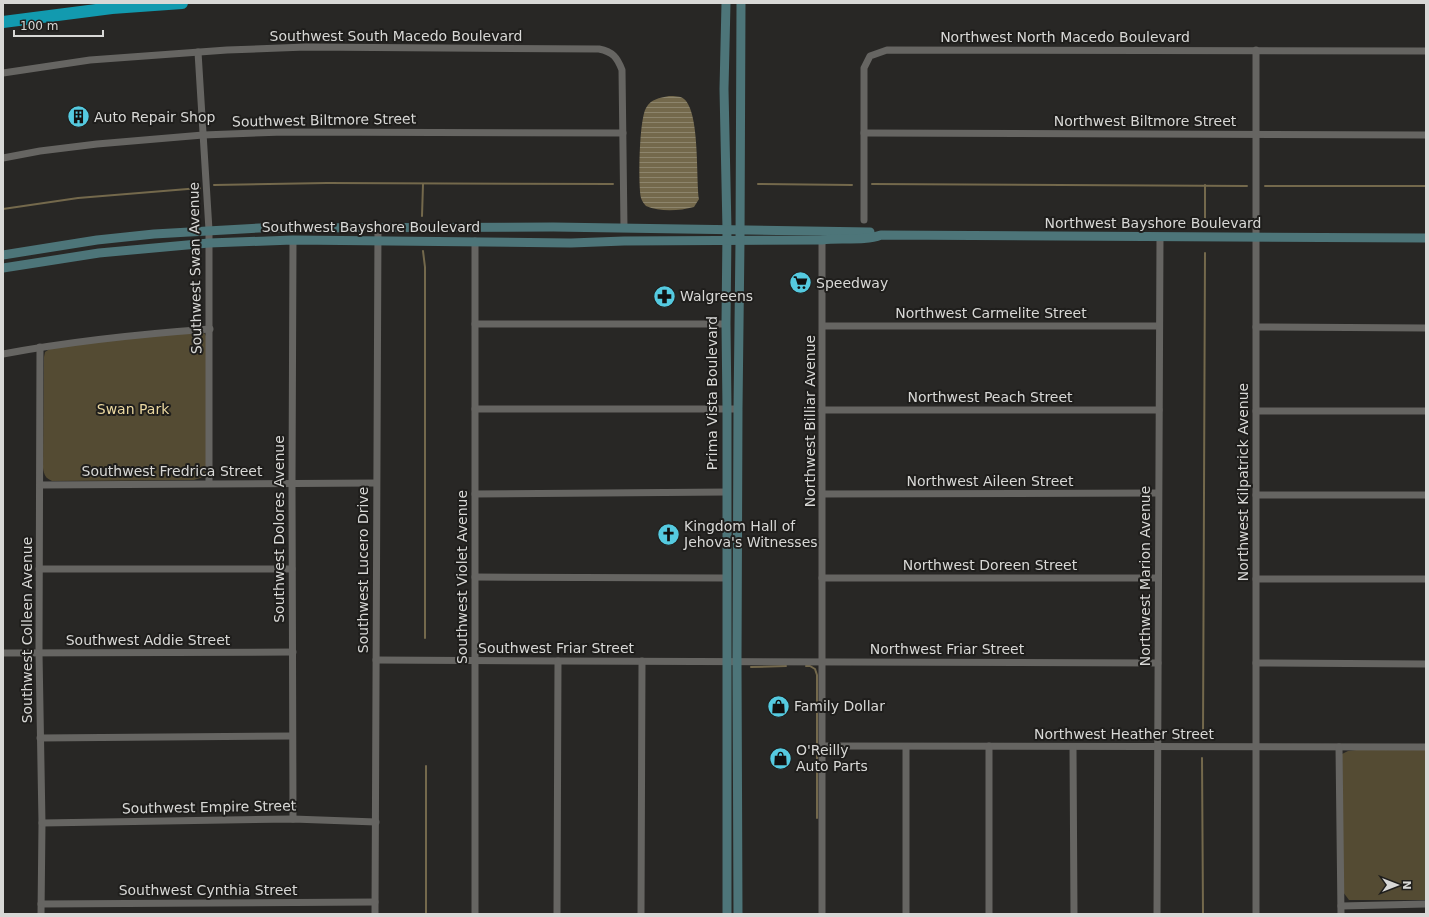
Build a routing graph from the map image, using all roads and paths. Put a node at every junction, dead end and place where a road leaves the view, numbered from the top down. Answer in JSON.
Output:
{"nodes":[{"id":1,"x":182,"y":3,"type":"edge"},
{"id":2,"x":726,"y":3,"type":"edge"},
{"id":3,"x":741,"y":3,"type":"edge"},
{"id":4,"x":3,"y":22,"type":"edge"},
{"id":5,"x":1256,"y":50,"type":"junction"},
{"id":6,"x":1426,"y":51,"type":"edge"},
{"id":7,"x":198,"y":52,"type":"junction"},
{"id":8,"x":3,"y":73,"type":"edge"},
{"id":9,"x":622,"y":133,"type":"junction"},
{"id":10,"x":864,"y":133,"type":"junction"},
{"id":11,"x":203,"y":135,"type":"junction"},
{"id":12,"x":1257,"y":135,"type":"junction"},
{"id":13,"x":1426,"y":135,"type":"edge"},
{"id":14,"x":3,"y":158,"type":"edge"},
{"id":15,"x":864,"y":220,"type":"dead end"},
{"id":16,"x":378,"y":227,"type":"junction"},
{"id":17,"x":515,"y":228,"type":"junction"},
{"id":18,"x":574,"y":228,"type":"junction"},
{"id":19,"x":624,"y":228,"type":"junction"},
{"id":20,"x":209,"y":230,"type":"junction"},
{"id":21,"x":727,"y":230,"type":"junction"},
{"id":22,"x":740,"y":230,"type":"junction"},
{"id":23,"x":881,"y":235,"type":"junction"},
{"id":24,"x":1160,"y":237,"type":"junction"},
{"id":25,"x":1256,"y":237,"type":"junction"},
{"id":26,"x":118,"y":238,"type":"junction"},
{"id":27,"x":1426,"y":238,"type":"edge"},
{"id":28,"x":293,"y":240,"type":"junction"},
{"id":29,"x":378,"y":240,"type":"junction"},
{"id":30,"x":727,"y":240,"type":"junction"},
{"id":31,"x":822,"y":240,"type":"junction"},
{"id":32,"x":461,"y":241,"type":"junction"},
{"id":33,"x":475,"y":241,"type":"junction"},
{"id":34,"x":740,"y":241,"type":"junction"},
{"id":35,"x":521,"y":242,"type":"junction"},
{"id":36,"x":209,"y":243,"type":"junction"},
{"id":37,"x":45,"y":248,"type":"junction"},
{"id":38,"x":3,"y":255,"type":"edge"},
{"id":39,"x":56,"y":259,"type":"junction"},
{"id":40,"x":3,"y":263,"type":"edge"},
{"id":41,"x":3,"y":268,"type":"edge"},
{"id":42,"x":475,"y":324,"type":"junction"},
{"id":43,"x":726,"y":324,"type":"junction"},
{"id":44,"x":823,"y":326,"type":"junction"},
{"id":45,"x":1159,"y":326,"type":"junction"},
{"id":46,"x":1256,"y":327,"type":"junction"},
{"id":47,"x":210,"y":328,"type":"junction"},
{"id":48,"x":1426,"y":328,"type":"edge"},
{"id":49,"x":40,"y":347,"type":"junction"},
{"id":50,"x":3,"y":354,"type":"edge"},
{"id":51,"x":475,"y":409,"type":"junction"},
{"id":52,"x":727,"y":409,"type":"junction"},
{"id":53,"x":738,"y":409,"type":"junction"},
{"id":54,"x":822,"y":410,"type":"junction"},
{"id":55,"x":1159,"y":410,"type":"junction"},
{"id":56,"x":1256,"y":411,"type":"junction"},
{"id":57,"x":1426,"y":411,"type":"edge"},
{"id":58,"x":209,"y":483,"type":"junction"},
{"id":59,"x":376,"y":483,"type":"junction"},
{"id":60,"x":292,"y":484,"type":"junction"},
{"id":61,"x":40,"y":485,"type":"junction"},
{"id":62,"x":727,"y":492,"type":"junction"},
{"id":63,"x":1158,"y":493,"type":"junction"},
{"id":64,"x":475,"y":494,"type":"junction"},
{"id":65,"x":823,"y":494,"type":"junction"},
{"id":66,"x":1256,"y":495,"type":"junction"},
{"id":67,"x":1426,"y":495,"type":"edge"},
{"id":68,"x":39,"y":569,"type":"junction"},
{"id":69,"x":292,"y":569,"type":"junction"},
{"id":70,"x":475,"y":577,"type":"junction"},
{"id":71,"x":726,"y":578,"type":"junction"},
{"id":72,"x":822,"y":578,"type":"junction"},
{"id":73,"x":1158,"y":578,"type":"junction"},
{"id":74,"x":1256,"y":579,"type":"junction"},
{"id":75,"x":1426,"y":579,"type":"edge"},
{"id":76,"x":293,"y":652,"type":"junction"},
{"id":77,"x":3,"y":653,"type":"edge"},
{"id":78,"x":39,"y":653,"type":"junction"},
{"id":79,"x":376,"y":660,"type":"junction"},
{"id":80,"x":474,"y":661,"type":"junction"},
{"id":81,"x":558,"y":662,"type":"junction"},
{"id":82,"x":642,"y":662,"type":"junction"},
{"id":83,"x":726,"y":662,"type":"junction"},
{"id":84,"x":737,"y":662,"type":"junction"},
{"id":85,"x":822,"y":662,"type":"junction"},
{"id":86,"x":1158,"y":663,"type":"junction"},
{"id":87,"x":1256,"y":663,"type":"junction"},
{"id":88,"x":1426,"y":664,"type":"edge"},
{"id":89,"x":292,"y":736,"type":"junction"},
{"id":90,"x":40,"y":738,"type":"junction"},
{"id":91,"x":822,"y":746,"type":"junction"},
{"id":92,"x":990,"y":746,"type":"junction"},
{"id":93,"x":1158,"y":746,"type":"junction"},
{"id":94,"x":906,"y":747,"type":"junction"},
{"id":95,"x":1073,"y":747,"type":"junction"},
{"id":96,"x":1255,"y":747,"type":"junction"},
{"id":97,"x":1339,"y":747,"type":"junction"},
{"id":98,"x":1426,"y":748,"type":"edge"},
{"id":99,"x":293,"y":818,"type":"junction"},
{"id":100,"x":376,"y":822,"type":"junction"},
{"id":101,"x":42,"y":823,"type":"junction"},
{"id":102,"x":376,"y":902,"type":"junction"},
{"id":103,"x":41,"y":904,"type":"junction"},
{"id":104,"x":1426,"y":904,"type":"edge"},
{"id":105,"x":1341,"y":906,"type":"junction"},
{"id":106,"x":41,"y":914,"type":"edge"},
{"id":107,"x":376,"y":914,"type":"edge"},
{"id":108,"x":475,"y":914,"type":"edge"},
{"id":109,"x":557,"y":914,"type":"edge"},
{"id":110,"x":641,"y":914,"type":"edge"},
{"id":111,"x":727,"y":914,"type":"edge"},
{"id":112,"x":738,"y":914,"type":"edge"},
{"id":113,"x":822,"y":914,"type":"edge"},
{"id":114,"x":906,"y":914,"type":"edge"},
{"id":115,"x":989,"y":914,"type":"edge"},
{"id":116,"x":1074,"y":914,"type":"edge"},
{"id":117,"x":1157,"y":914,"type":"edge"},
{"id":118,"x":1256,"y":914,"type":"edge"},
{"id":119,"x":1341,"y":914,"type":"edge"}],
"edges":[{"from":1,"to":4,"type":"highway"},
{"from":2,"to":21,"type":"main road","name":"Prima Vista Boulevard"},
{"from":3,"to":22,"type":"main road","name":"Prima Vista Boulevard"},
{"from":5,"to":6,"type":"street","name":"Northwest North Macedo Boulevard"},
{"from":5,"to":10,"type":"street","name":"Northwest North Macedo Boulevard"},
{"from":5,"to":12,"type":"street","name":"Northwest Kilpatrick Avenue"},
{"from":7,"to":8,"type":"street","name":"Southwest South Macedo Boulevard"},
{"from":7,"to":9,"type":"street","name":"Southwest South Macedo Boulevard"},
{"from":7,"to":11,"type":"street","name":"Southwest Swan Avenue"},
{"from":9,"to":11,"type":"street","name":"Southwest Biltmore Street"},
{"from":9,"to":19,"type":"street","name":"Southwest South Macedo Boulevard"},
{"from":10,"to":12,"type":"street","name":"Northwest Biltmore Street"},
{"from":10,"to":15,"type":"street","name":"Northwest North Macedo Boulevard"},
{"from":11,"to":14,"type":"street","name":"Southwest Biltmore Street"},
{"from":11,"to":20,"type":"street","name":"Southwest Swan Avenue"},
{"from":12,"to":13,"type":"street","name":"Northwest Biltmore Street"},
{"from":12,"to":25,"type":"street","name":"Northwest Kilpatrick Avenue"},
{"from":16,"to":17,"type":"main road","name":"Southwest Bayshore Boulevard"},
{"from":16,"to":20,"type":"main road","name":"Southwest Bayshore Boulevard"},
{"from":16,"to":29,"type":"street","name":"Southwest Lucero Drive"},
{"from":17,"to":18,"type":"main road","name":"Southwest Bayshore Boulevard"},
{"from":17,"to":32,"type":"main road"},
{"from":18,"to":19,"type":"main road","name":"Southwest Bayshore Boulevard"},
{"from":18,"to":35,"type":"main road"},
{"from":19,"to":21,"type":"main road","name":"Southwest Bayshore Boulevard"},
{"from":20,"to":26,"type":"main road","name":"Southwest Bayshore Boulevard"},
{"from":20,"to":36,"type":"street","name":"Southwest Swan Avenue"},
{"from":21,"to":22,"type":"main road","name":"Southwest Bayshore Boulevard"},
{"from":21,"to":30,"type":"main road","name":"Prima Vista Boulevard"},
{"from":22,"to":23,"type":"main road","name":"Northwest Bayshore Boulevard"},
{"from":22,"to":34,"type":"main road","name":"Prima Vista Boulevard"},
{"from":23,"to":24,"type":"main road","name":"Northwest Bayshore Boulevard"},
{"from":23,"to":31,"type":"main road","name":"Northwest Bayshore Boulevard"},
{"from":24,"to":25,"type":"main road","name":"Northwest Bayshore Boulevard"},
{"from":24,"to":45,"type":"street","name":"Northwest Marion Avenue"},
{"from":25,"to":27,"type":"main road","name":"Northwest Bayshore Boulevard"},
{"from":25,"to":46,"type":"street","name":"Northwest Kilpatrick Avenue"},
{"from":26,"to":37,"type":"main road","name":"Southwest Bayshore Boulevard"},
{"from":26,"to":39,"type":"main road"},
{"from":28,"to":29,"type":"main road","name":"Southwest Bayshore Boulevard"},
{"from":28,"to":36,"type":"main road","name":"Southwest Bayshore Boulevard"},
{"from":28,"to":60,"type":"street","name":"Southwest Dolores Avenue"},
{"from":29,"to":32,"type":"main road","name":"Southwest Bayshore Boulevard"},
{"from":29,"to":59,"type":"street","name":"Southwest Lucero Drive"},
{"from":30,"to":34,"type":"main road","name":"Southwest Bayshore Boulevard"},
{"from":30,"to":35,"type":"main road","name":"Southwest Bayshore Boulevard"},
{"from":30,"to":43,"type":"main road","name":"Prima Vista Boulevard"},
{"from":31,"to":34,"type":"main road","name":"Northwest Bayshore Boulevard"},
{"from":31,"to":44,"type":"street","name":"Northwest Billiar Avenue"},
{"from":32,"to":33,"type":"main road","name":"Southwest Bayshore Boulevard"},
{"from":33,"to":35,"type":"main road","name":"Southwest Bayshore Boulevard"},
{"from":33,"to":42,"type":"street","name":"Southwest Violet Avenue"},
{"from":34,"to":53,"type":"main road","name":"Prima Vista Boulevard"},
{"from":36,"to":39,"type":"main road","name":"Southwest Bayshore Boulevard"},
{"from":36,"to":47,"type":"street","name":"Southwest Swan Avenue"},
{"from":37,"to":38,"type":"main road","name":"Southwest Bayshore Boulevard"},
{"from":37,"to":40,"type":"main road"},
{"from":39,"to":41,"type":"main road","name":"Southwest Bayshore Boulevard"},
{"from":42,"to":43,"type":"street"},
{"from":42,"to":51,"type":"street","name":"Southwest Violet Avenue"},
{"from":43,"to":52,"type":"main road","name":"Prima Vista Boulevard"},
{"from":44,"to":45,"type":"street","name":"Northwest Carmelite Street"},
{"from":44,"to":54,"type":"street","name":"Northwest Billiar Avenue"},
{"from":45,"to":55,"type":"street","name":"Northwest Marion Avenue"},
{"from":46,"to":48,"type":"street"},
{"from":46,"to":56,"type":"street","name":"Northwest Kilpatrick Avenue"},
{"from":47,"to":49,"type":"street"},
{"from":47,"to":58,"type":"street","name":"Southwest Swan Avenue"},
{"from":49,"to":50,"type":"street"},
{"from":49,"to":61,"type":"street","name":"Southwest Colleen Avenue"},
{"from":51,"to":52,"type":"street"},
{"from":51,"to":64,"type":"street","name":"Southwest Violet Avenue"},
{"from":52,"to":53,"type":"street"},
{"from":52,"to":62,"type":"main road","name":"Prima Vista Boulevard"},
{"from":53,"to":84,"type":"main road","name":"Prima Vista Boulevard"},
{"from":54,"to":55,"type":"street","name":"Northwest Peach Street"},
{"from":54,"to":65,"type":"street","name":"Northwest Billiar Avenue"},
{"from":55,"to":63,"type":"street","name":"Northwest Marion Avenue"},
{"from":56,"to":57,"type":"street"},
{"from":56,"to":66,"type":"street","name":"Northwest Kilpatrick Avenue"},
{"from":58,"to":60,"type":"street","name":"Southwest Fredrica Street"},
{"from":58,"to":61,"type":"street","name":"Southwest Fredrica Street"},
{"from":59,"to":60,"type":"street","name":"Southwest Fredrica Street"},
{"from":59,"to":79,"type":"street","name":"Southwest Lucero Drive"},
{"from":60,"to":69,"type":"street","name":"Southwest Dolores Avenue"},
{"from":61,"to":68,"type":"street","name":"Southwest Colleen Avenue"},
{"from":62,"to":64,"type":"street"},
{"from":62,"to":71,"type":"main road","name":"Prima Vista Boulevard"},
{"from":63,"to":65,"type":"street","name":"Northwest Aileen Street"},
{"from":63,"to":73,"type":"street","name":"Northwest Marion Avenue"},
{"from":64,"to":70,"type":"street","name":"Southwest Violet Avenue"},
{"from":65,"to":72,"type":"street","name":"Northwest Billiar Avenue"},
{"from":66,"to":67,"type":"street"},
{"from":66,"to":74,"type":"street","name":"Northwest Kilpatrick Avenue"},
{"from":68,"to":69,"type":"street"},
{"from":68,"to":78,"type":"street","name":"Southwest Colleen Avenue"},
{"from":69,"to":76,"type":"street","name":"Southwest Dolores Avenue"},
{"from":70,"to":71,"type":"street"},
{"from":70,"to":80,"type":"street","name":"Southwest Violet Avenue"},
{"from":71,"to":83,"type":"main road","name":"Prima Vista Boulevard"},
{"from":72,"to":73,"type":"street","name":"Northwest Doreen Street"},
{"from":72,"to":85,"type":"street","name":"Northwest Billiar Avenue"},
{"from":73,"to":86,"type":"street","name":"Northwest Marion Avenue"},
{"from":74,"to":75,"type":"street"},
{"from":74,"to":87,"type":"street","name":"Northwest Kilpatrick Avenue"},
{"from":76,"to":78,"type":"street","name":"Southwest Addie Street"},
{"from":76,"to":89,"type":"street","name":"Southwest Dolores Avenue"},
{"from":77,"to":78,"type":"street","name":"Southwest Addie Street"},
{"from":78,"to":90,"type":"street","name":"Southwest Colleen Avenue"},
{"from":79,"to":80,"type":"street","name":"Southwest Friar Street"},
{"from":79,"to":100,"type":"street","name":"Southwest Lucero Drive"},
{"from":80,"to":81,"type":"street","name":"Southwest Friar Street"},
{"from":80,"to":108,"type":"street","name":"Southwest Violet Avenue"},
{"from":81,"to":82,"type":"street","name":"Southwest Friar Street"},
{"from":81,"to":109,"type":"street"},
{"from":82,"to":83,"type":"street","name":"Southwest Friar Street"},
{"from":82,"to":110,"type":"street"},
{"from":83,"to":84,"type":"street","name":"Southwest Friar Street"},
{"from":83,"to":111,"type":"main road","name":"Prima Vista Boulevard"},
{"from":84,"to":85,"type":"street","name":"Northwest Friar Street"},
{"from":84,"to":112,"type":"main road","name":"Prima Vista Boulevard"},
{"from":85,"to":86,"type":"street","name":"Northwest Friar Street"},
{"from":85,"to":91,"type":"street","name":"Northwest Billiar Avenue"},
{"from":86,"to":93,"type":"street","name":"Northwest Marion Avenue"},
{"from":87,"to":88,"type":"street"},
{"from":87,"to":96,"type":"street","name":"Northwest Kilpatrick Avenue"},
{"from":89,"to":90,"type":"street"},
{"from":89,"to":99,"type":"street","name":"Southwest Dolores Avenue"},
{"from":90,"to":101,"type":"street","name":"Southwest Colleen Avenue"},
{"from":91,"to":94,"type":"street","name":"Northwest Heather Street"},
{"from":91,"to":113,"type":"street","name":"Northwest Billiar Avenue"},
{"from":92,"to":94,"type":"street","name":"Northwest Heather Street"},
{"from":92,"to":95,"type":"street","name":"Northwest Heather Street"},
{"from":92,"to":115,"type":"street"},
{"from":93,"to":95,"type":"street","name":"Northwest Heather Street"},
{"from":93,"to":96,"type":"street","name":"Northwest Heather Street"},
{"from":93,"to":117,"type":"street","name":"Northwest Marion Avenue"},
{"from":94,"to":114,"type":"street"},
{"from":95,"to":116,"type":"street"},
{"from":96,"to":97,"type":"street","name":"Northwest Heather Street"},
{"from":96,"to":118,"type":"street","name":"Northwest Kilpatrick Avenue"},
{"from":97,"to":98,"type":"street","name":"Northwest Heather Street"},
{"from":97,"to":105,"type":"street"},
{"from":99,"to":100,"type":"street","name":"Southwest Empire Street"},
{"from":99,"to":101,"type":"street","name":"Southwest Empire Street"},
{"from":100,"to":102,"type":"street","name":"Southwest Lucero Drive"},
{"from":101,"to":103,"type":"street","name":"Southwest Colleen Avenue"},
{"from":102,"to":103,"type":"street","name":"Southwest Cynthia Street"},
{"from":102,"to":107,"type":"street","name":"Southwest Lucero Drive"},
{"from":103,"to":106,"type":"street","name":"Southwest Colleen Avenue"},
{"from":104,"to":105,"type":"street"},
{"from":105,"to":119,"type":"street"}]}
